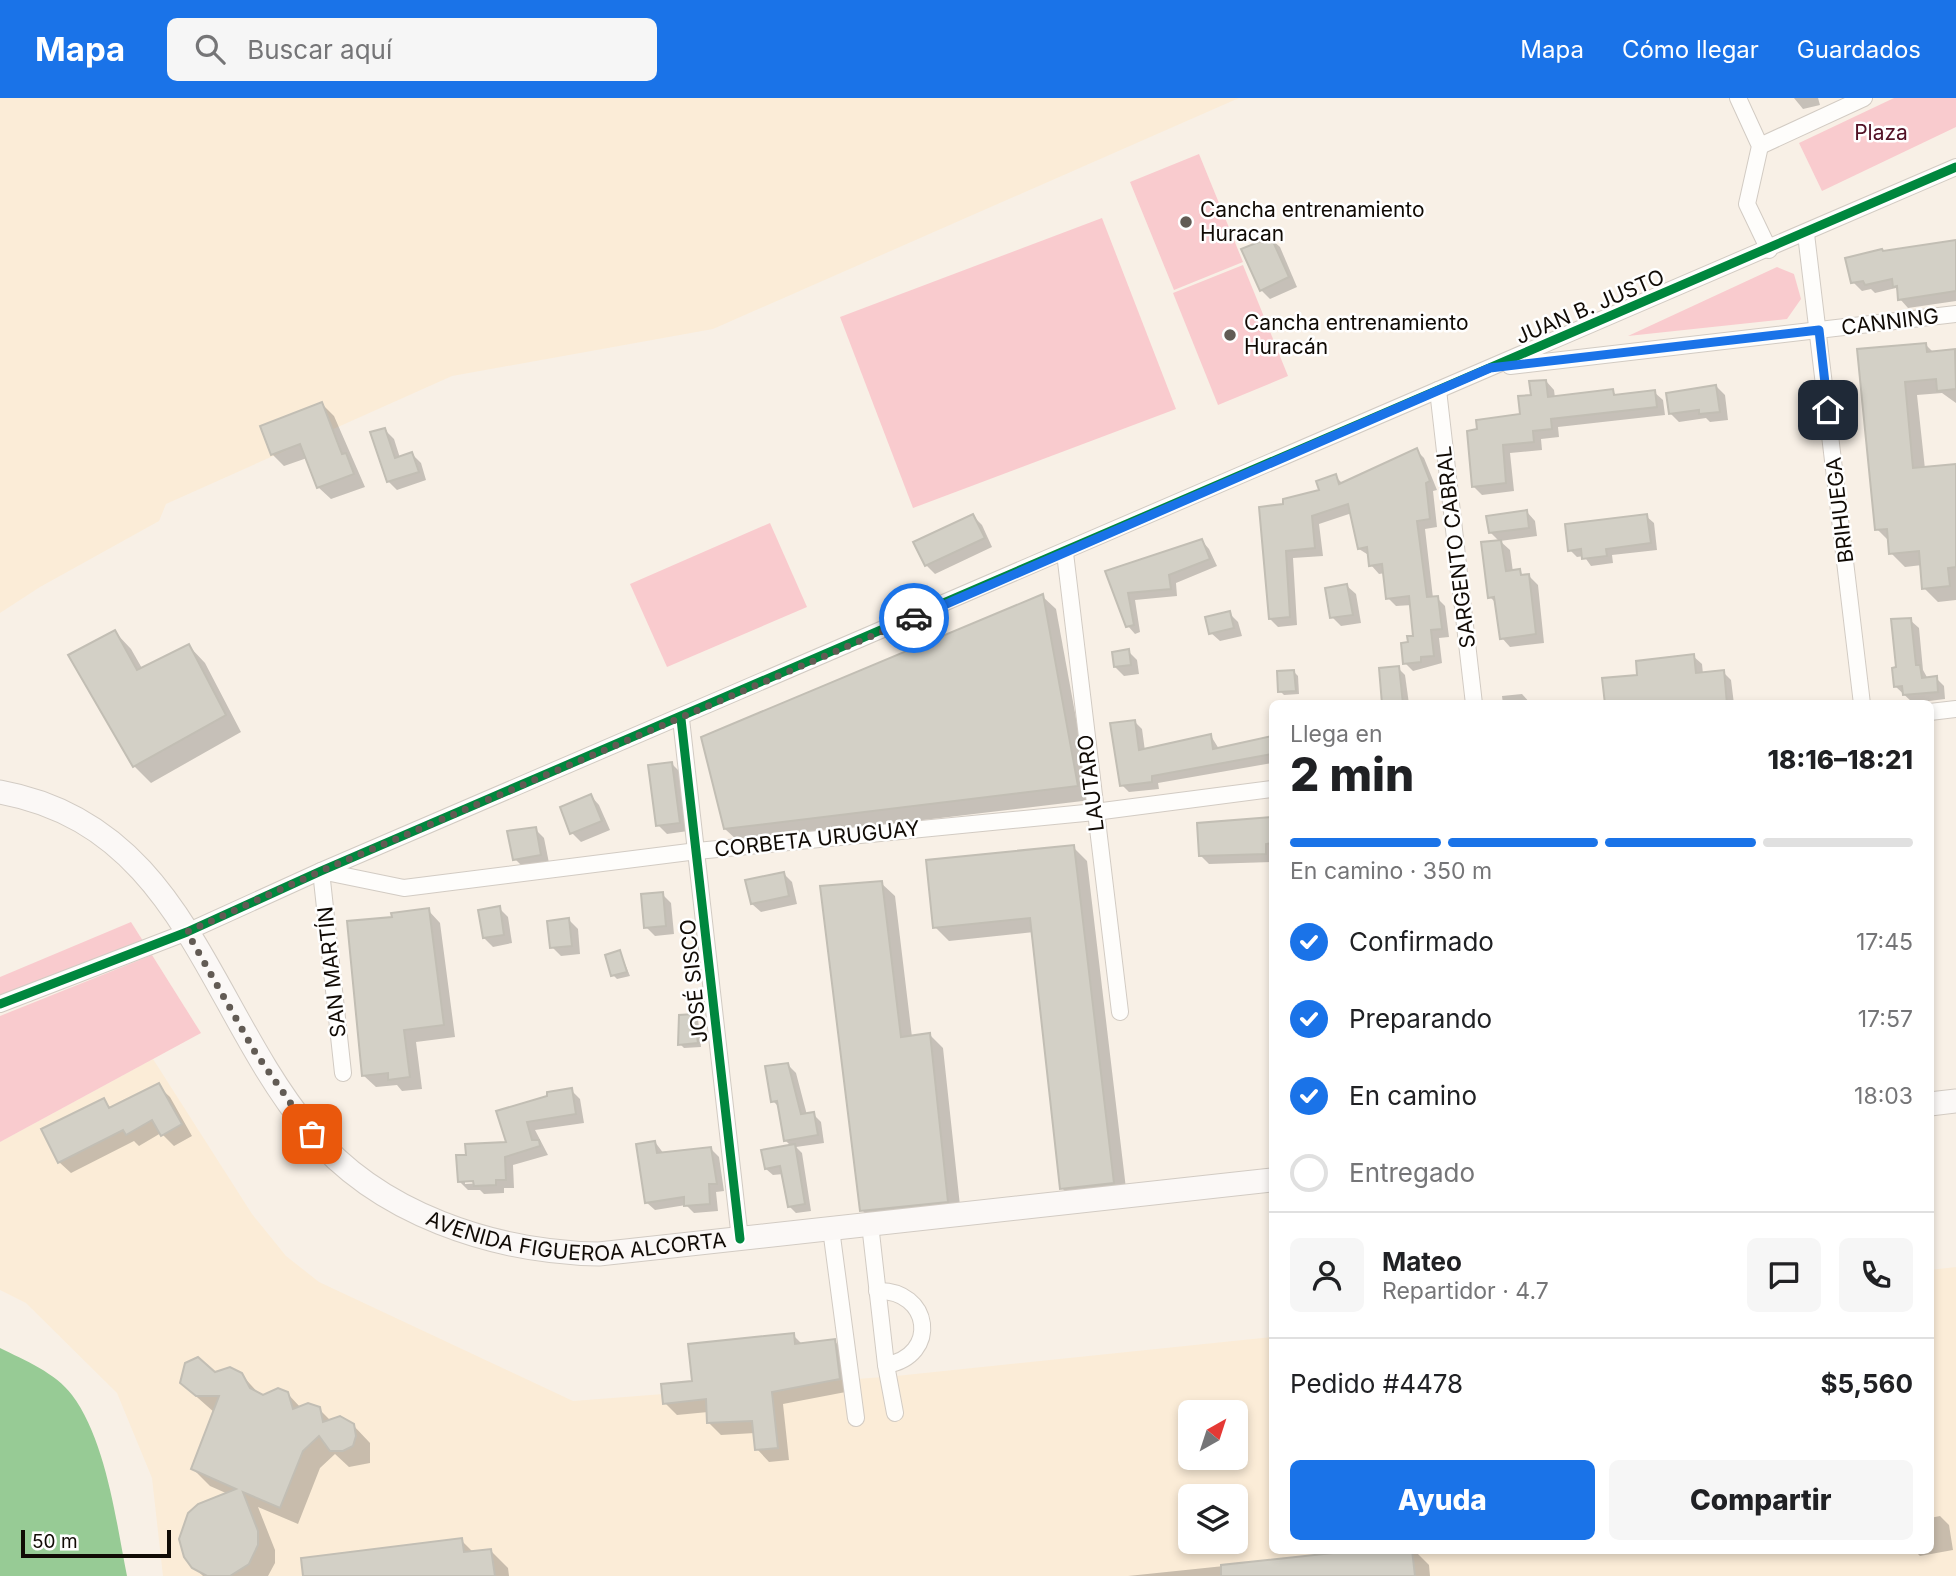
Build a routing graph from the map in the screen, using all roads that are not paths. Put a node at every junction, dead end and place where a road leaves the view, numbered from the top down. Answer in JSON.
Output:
{"nodes":[{"id":1,"x":1738,"y":98,"type":"edge"},
{"id":2,"x":1864,"y":98,"type":"edge"},
{"id":3,"x":1760,"y":146,"type":"junction"},
{"id":4,"x":1956,"y":167,"type":"edge"},
{"id":5,"x":1806,"y":234,"type":"junction"},
{"id":6,"x":1769,"y":250,"type":"junction"},
{"id":7,"x":1956,"y":314,"type":"edge"},
{"id":8,"x":1819,"y":330,"type":"junction"},
{"id":9,"x":1490,"y":368,"type":"junction"},
{"id":10,"x":1438,"y":390,"type":"junction"},
{"id":11,"x":1065,"y":553,"type":"junction"},
{"id":12,"x":1474,"y":700,"type":"edge"},
{"id":13,"x":1862,"y":700,"type":"edge"},
{"id":14,"x":1956,"y":709,"type":"edge"},
{"id":15,"x":1934,"y":712,"type":"edge"},
{"id":16,"x":681,"y":719,"type":"junction"},
{"id":17,"x":1269,"y":789,"type":"edge"},
{"id":18,"x":0,"y":792,"type":"edge"},
{"id":19,"x":1094,"y":811,"type":"junction"},
{"id":20,"x":697,"y":851,"type":"junction"},
{"id":21,"x":321,"y":871,"type":"junction"},
{"id":22,"x":187,"y":932,"type":"junction"},
{"id":23,"x":0,"y":1004,"type":"edge"},
{"id":24,"x":1120,"y":1012,"type":"dead end"},
{"id":25,"x":343,"y":1073,"type":"dead end"},
{"id":26,"x":1956,"y":1101,"type":"edge"},
{"id":27,"x":1934,"y":1104,"type":"edge"},
{"id":28,"x":1269,"y":1180,"type":"edge"},
{"id":29,"x":870,"y":1224,"type":"junction"},
{"id":30,"x":831,"y":1228,"type":"junction"},
{"id":31,"x":740,"y":1239,"type":"junction"},
{"id":32,"x":877,"y":1291,"type":"junction"},
{"id":33,"x":886,"y":1365,"type":"junction"},
{"id":34,"x":895,"y":1413,"type":"dead end"},
{"id":35,"x":856,"y":1418,"type":"dead end"}],
"edges":[{"from":1,"to":3,"type":"street"},
{"from":2,"to":3,"type":"street"},
{"from":3,"to":6,"type":"street"},
{"from":4,"to":5,"type":"street","name":"JUAN B. JUSTO"},
{"from":5,"to":6,"type":"street","name":"JUAN B. JUSTO"},
{"from":5,"to":8,"type":"street","name":"BRIHUEGA"},
{"from":6,"to":9,"type":"street","name":"JUAN B. JUSTO"},
{"from":7,"to":8,"type":"street","name":"CANNING"},
{"from":8,"to":9,"type":"street","name":"CANNING"},
{"from":8,"to":13,"type":"street","name":"BRIHUEGA"},
{"from":9,"to":10,"type":"street","name":"JUAN B. JUSTO"},
{"from":10,"to":11,"type":"street","name":"JUAN B. JUSTO"},
{"from":10,"to":12,"type":"street","name":"SARGENTO CABRAL"},
{"from":11,"to":16,"type":"street","name":"JUAN B. JUSTO"},
{"from":11,"to":19,"type":"street","name":"LAUTARO"},
{"from":14,"to":15,"type":"street"},
{"from":16,"to":20,"type":"street","name":"JOSÉ SISCO"},
{"from":16,"to":21,"type":"street","name":"JUAN B. JUSTO"},
{"from":17,"to":19,"type":"street","name":"CORBETA URUGUAY"},
{"from":18,"to":22,"type":"main road","name":"AVENIDA FIGUEROA ALCORTA"},
{"from":19,"to":20,"type":"street","name":"CORBETA URUGUAY"},
{"from":19,"to":24,"type":"street","name":"LAUTARO"},
{"from":20,"to":21,"type":"street","name":"CORBETA URUGUAY"},
{"from":20,"to":31,"type":"street","name":"JOSÉ SISCO"},
{"from":21,"to":22,"type":"street","name":"JUAN B. JUSTO"},
{"from":21,"to":25,"type":"street","name":"SAN MARTÍN"},
{"from":22,"to":23,"type":"street","name":"JUAN B. JUSTO"},
{"from":22,"to":31,"type":"main road","name":"AVENIDA FIGUEROA ALCORTA"},
{"from":26,"to":27,"type":"main road"},
{"from":28,"to":29,"type":"main road","name":"AVENIDA FIGUEROA ALCORTA"},
{"from":29,"to":30,"type":"main road","name":"AVENIDA FIGUEROA ALCORTA"},
{"from":29,"to":32,"type":"street"},
{"from":30,"to":31,"type":"main road","name":"AVENIDA FIGUEROA ALCORTA"},
{"from":30,"to":35,"type":"street"},
{"from":32,"to":33,"type":"street"},
{"from":32,"to":33,"type":"street"},
{"from":33,"to":34,"type":"street"}]}
